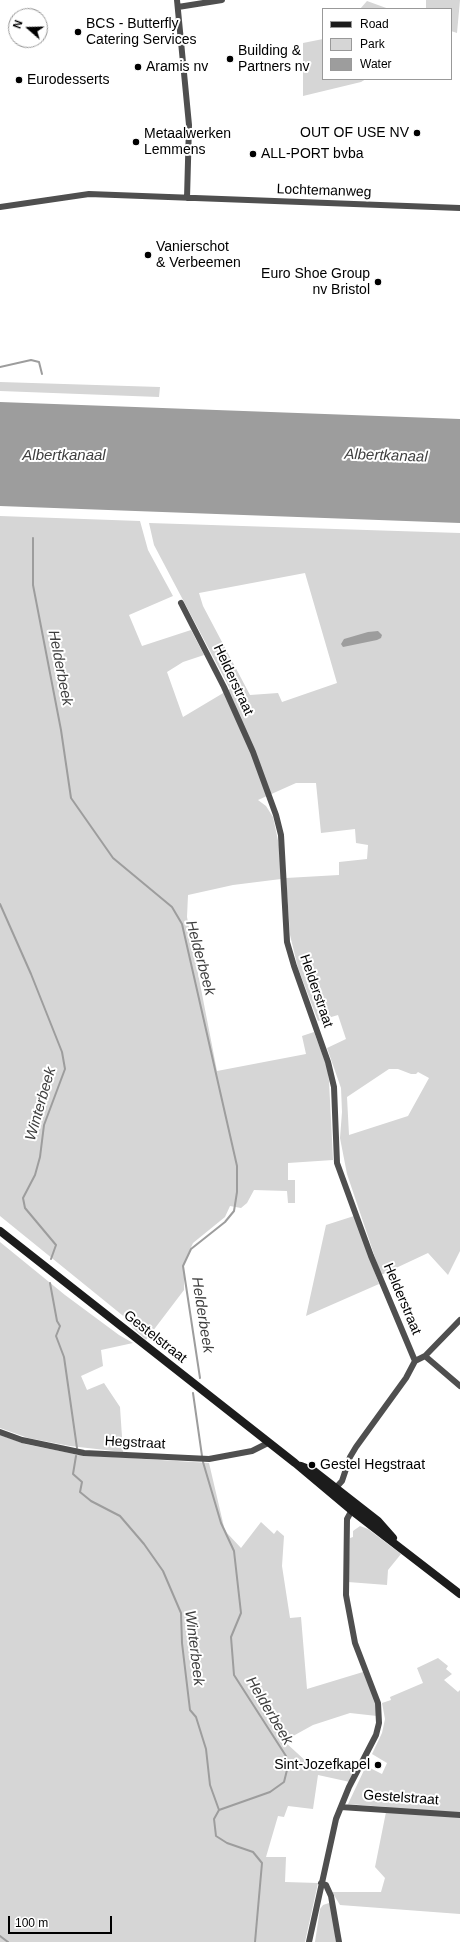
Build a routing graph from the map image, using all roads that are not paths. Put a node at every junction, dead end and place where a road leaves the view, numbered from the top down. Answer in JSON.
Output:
{"nodes":[{"id":1,"x":222,"y":0,"type":"edge"},
{"id":2,"x":177,"y":3,"type":"edge"},
{"id":3,"x":187,"y":198,"type":"junction"},
{"id":4,"x":0,"y":207,"type":"edge"},
{"id":5,"x":460,"y":208,"type":"edge"},
{"id":6,"x":181,"y":603,"type":"dead end"},
{"id":7,"x":0,"y":1231,"type":"edge"},
{"id":8,"x":460,"y":1320,"type":"edge"},
{"id":9,"x":425,"y":1356,"type":"junction"},
{"id":10,"x":415,"y":1360,"type":"junction"},
{"id":11,"x":460,"y":1386,"type":"edge"},
{"id":12,"x":0,"y":1432,"type":"edge"},
{"id":13,"x":268,"y":1443,"type":"junction"},
{"id":14,"x":334,"y":1491,"type":"junction"},
{"id":15,"x":353,"y":1507,"type":"junction"},
{"id":16,"x":460,"y":1594,"type":"edge"},
{"id":17,"x":341,"y":1807,"type":"junction"},
{"id":18,"x":460,"y":1815,"type":"edge"},
{"id":19,"x":321,"y":1883,"type":"junction"},
{"id":20,"x":310,"y":1942,"type":"edge"},
{"id":21,"x":339,"y":1942,"type":"edge"}],
"edges":[{"from":1,"to":2,"type":"street"},
{"from":2,"to":3,"type":"street"},
{"from":3,"to":4,"type":"street","name":"Lochtemanweg"},
{"from":3,"to":5,"type":"street","name":"Lochtemanweg"},
{"from":6,"to":10,"type":"street","name":"Helderstraat"},
{"from":7,"to":13,"type":"main road","name":"Gestelstraat"},
{"from":8,"to":9,"type":"street","name":"Helderstraat"},
{"from":9,"to":10,"type":"street","name":"Helderstraat"},
{"from":9,"to":11,"type":"street"},
{"from":10,"to":14,"type":"street"},
{"from":12,"to":13,"type":"street","name":"Hegstraat"},
{"from":13,"to":14,"type":"main road","name":"Gestelstraat"},
{"from":14,"to":15,"type":"main road","name":"Gestelstraat"},
{"from":15,"to":16,"type":"main road","name":"Gestelstraat"},
{"from":15,"to":17,"type":"street"},
{"from":17,"to":18,"type":"street","name":"Gestelstraat"},
{"from":17,"to":19,"type":"street"},
{"from":19,"to":20,"type":"street"},
{"from":19,"to":21,"type":"street"}]}
